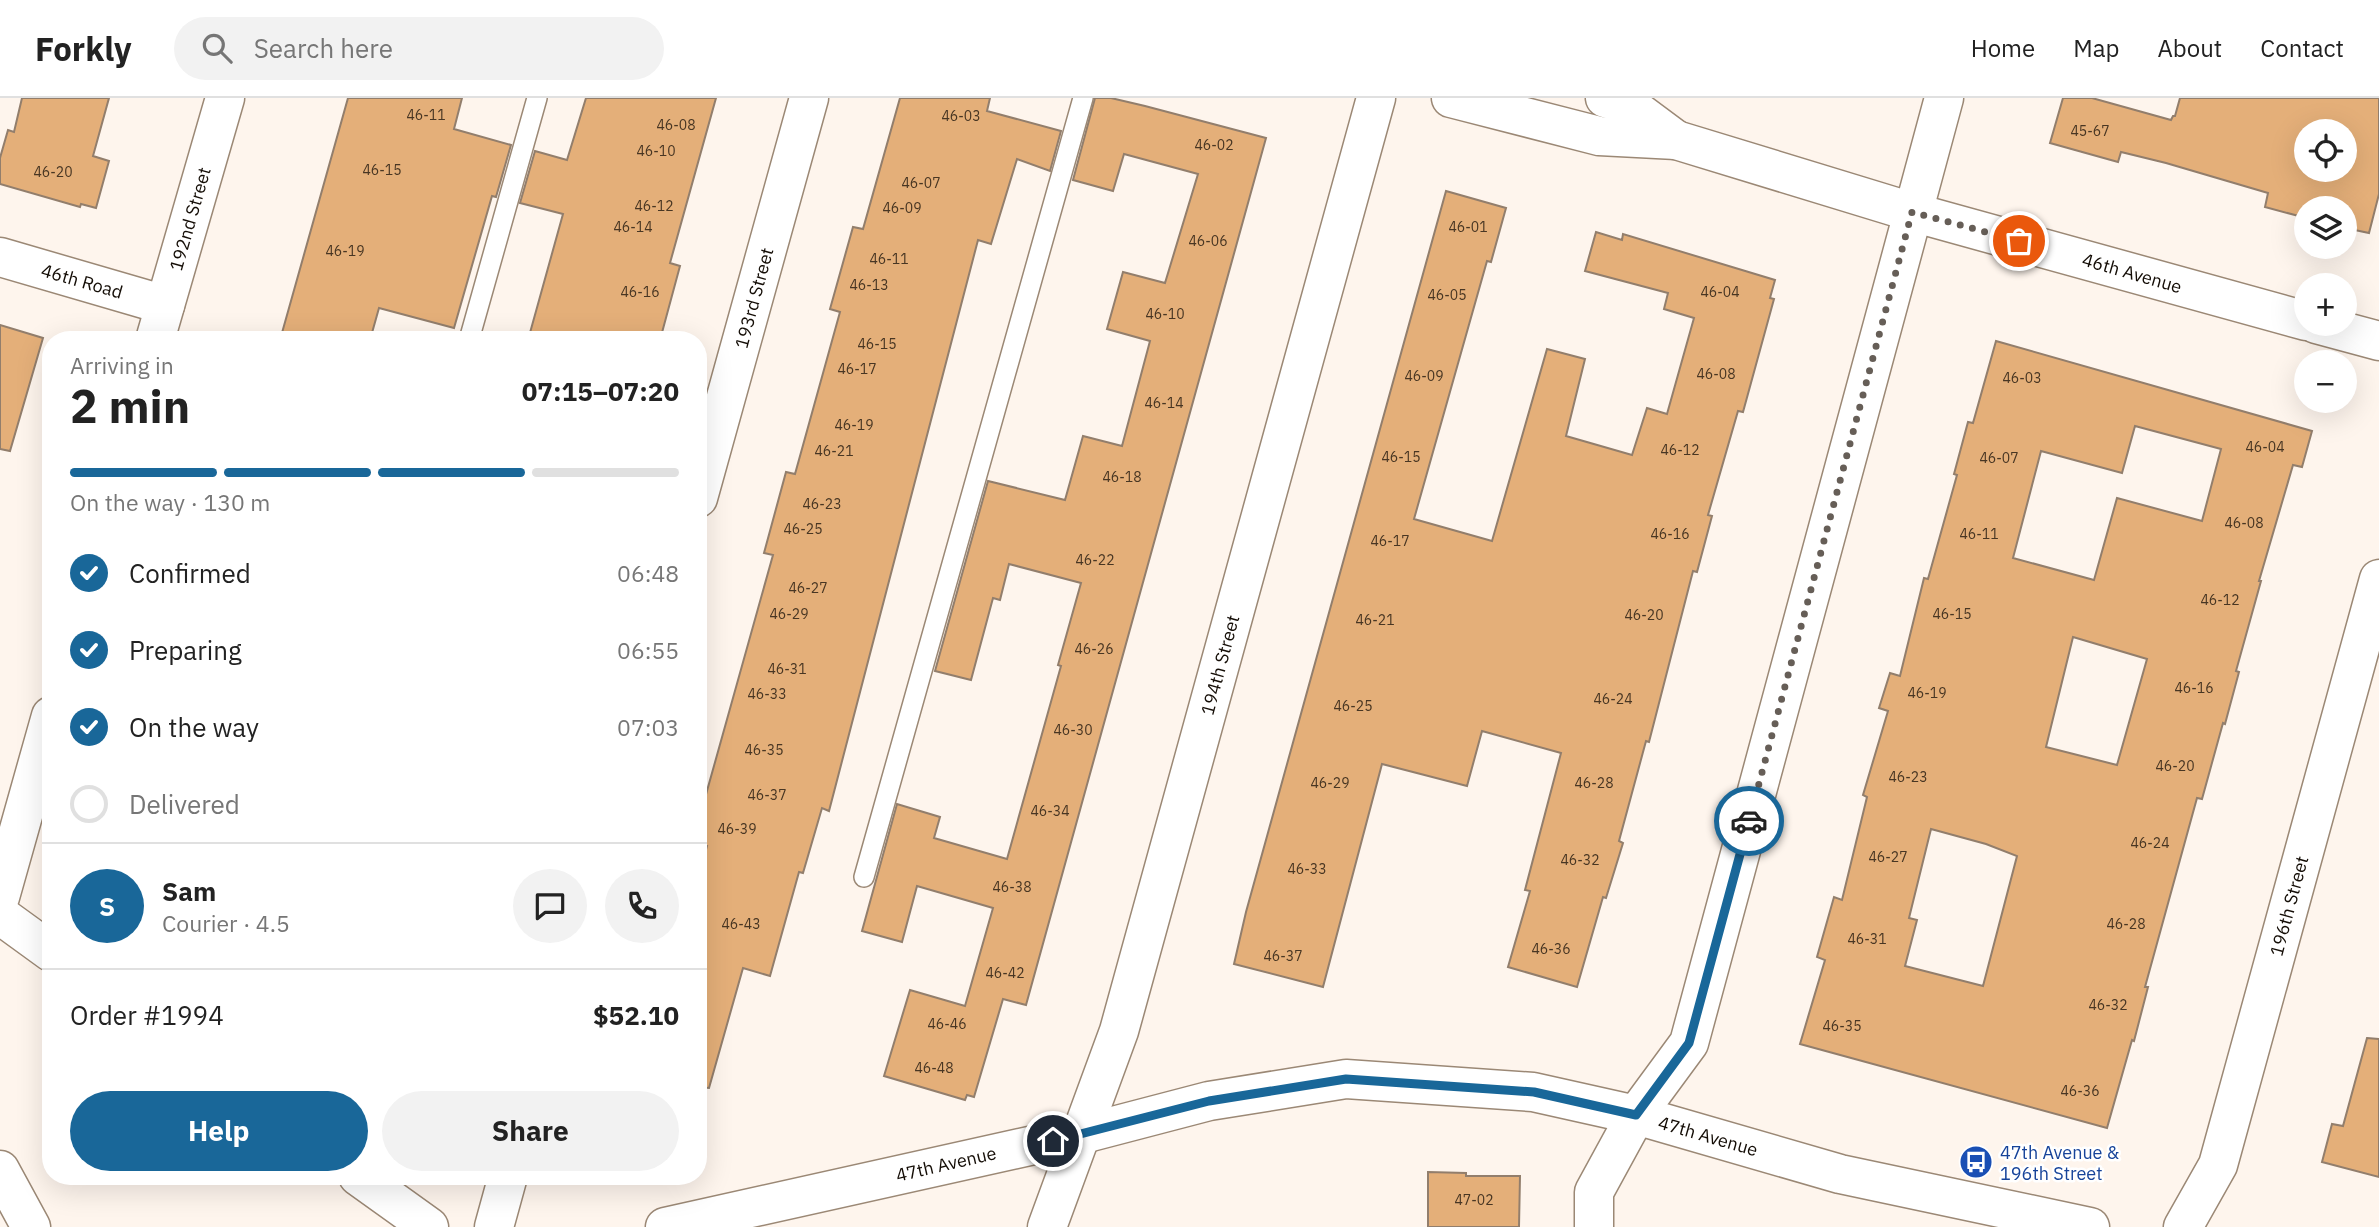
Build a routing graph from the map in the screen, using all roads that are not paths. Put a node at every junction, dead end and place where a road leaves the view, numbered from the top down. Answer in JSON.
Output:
{"nodes":[{"id":1,"x":225,"y":98,"type":"edge"},
{"id":2,"x":537,"y":98,"type":"edge"},
{"id":3,"x":809,"y":98,"type":"edge"},
{"id":4,"x":1083,"y":98,"type":"edge"},
{"id":5,"x":1376,"y":98,"type":"edge"},
{"id":6,"x":1451,"y":98,"type":"edge"},
{"id":7,"x":1605,"y":98,"type":"edge"},
{"id":8,"x":1944,"y":98,"type":"edge"},
{"id":9,"x":1676,"y":141,"type":"junction"},
{"id":10,"x":1912,"y":212,"type":"junction"},
{"id":11,"x":0,"y":257,"type":"edge"},
{"id":12,"x":2294,"y":318,"type":"edge"},
{"id":13,"x":160,"y":322,"type":"edge"},
{"id":14,"x":472,"y":331,"type":"edge"},
{"id":15,"x":2357,"y":335,"type":"edge"},
{"id":16,"x":2379,"y":341,"type":"edge"},
{"id":17,"x":707,"y":466,"type":"edge"},
{"id":18,"x":2379,"y":579,"type":"edge"},
{"id":19,"x":42,"y":748,"type":"edge"},
{"id":20,"x":864,"y":877,"type":"dead end"},
{"id":21,"x":0,"y":897,"type":"edge"},
{"id":22,"x":0,"y":915,"type":"edge"},
{"id":23,"x":42,"y":945,"type":"edge"},
{"id":24,"x":1636,"y":1115,"type":"junction"},
{"id":25,"x":1079,"y":1135,"type":"junction"},
{"id":26,"x":0,"y":1170,"type":"edge"},
{"id":27,"x":371,"y":1185,"type":"edge"},
{"id":28,"x":506,"y":1185,"type":"edge"},
{"id":29,"x":32,"y":1227,"type":"edge"},
{"id":30,"x":429,"y":1227,"type":"edge"},
{"id":31,"x":494,"y":1227,"type":"edge"},
{"id":32,"x":665,"y":1227,"type":"edge"},
{"id":33,"x":1047,"y":1227,"type":"edge"},
{"id":34,"x":1594,"y":1227,"type":"edge"},
{"id":35,"x":2090,"y":1227,"type":"edge"},
{"id":36,"x":2183,"y":1227,"type":"edge"}],
"edges":[{"from":1,"to":13,"type":"street","name":"192nd Street"},
{"from":2,"to":14,"type":"lane"},
{"from":3,"to":17,"type":"street","name":"193rd Street"},
{"from":4,"to":20,"type":"lane"},
{"from":5,"to":25,"type":"street","name":"194th Street"},
{"from":6,"to":9,"type":"street","name":"46th Avenue"},
{"from":7,"to":9,"type":"street","name":"46th Avenue"},
{"from":8,"to":10,"type":"street"},
{"from":9,"to":10,"type":"street","name":"46th Avenue"},
{"from":10,"to":12,"type":"street","name":"46th Avenue"},
{"from":10,"to":24,"type":"street"},
{"from":11,"to":13,"type":"street","name":"46th Road"},
{"from":15,"to":16,"type":"street"},
{"from":18,"to":36,"type":"street","name":"196th Street"},
{"from":19,"to":21,"type":"street"},
{"from":22,"to":23,"type":"street"},
{"from":24,"to":25,"type":"street","name":"47th Avenue"},
{"from":24,"to":34,"type":"street"},
{"from":24,"to":35,"type":"street","name":"47th Avenue"},
{"from":25,"to":32,"type":"street","name":"47th Avenue"},
{"from":25,"to":33,"type":"street","name":"194th Street"},
{"from":26,"to":29,"type":"street"},
{"from":27,"to":30,"type":"street"},
{"from":28,"to":31,"type":"street"}]}
